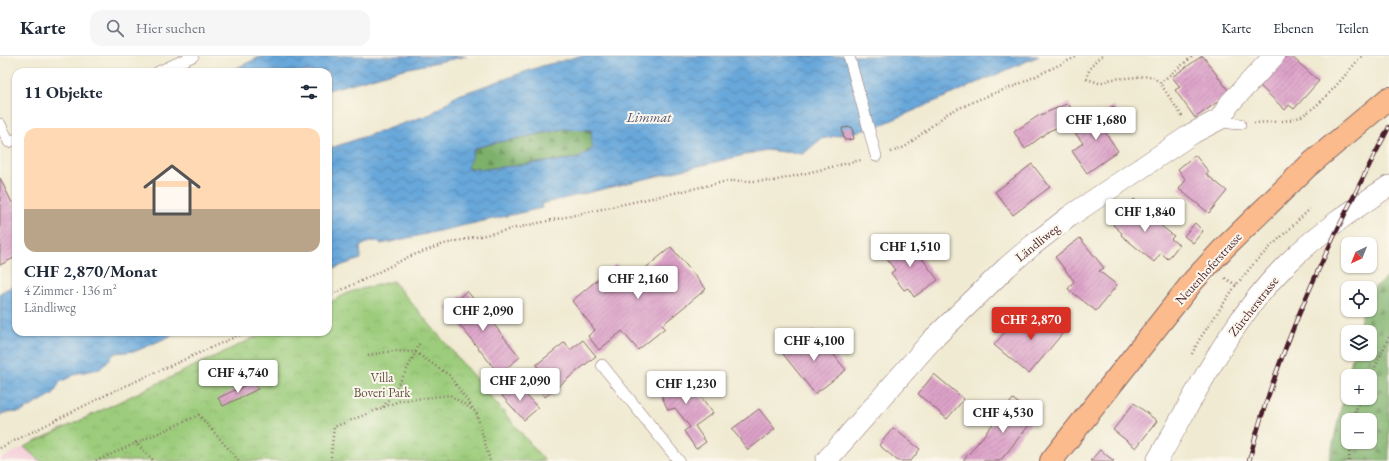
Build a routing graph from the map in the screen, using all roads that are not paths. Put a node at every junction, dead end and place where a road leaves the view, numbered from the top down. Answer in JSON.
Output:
{"nodes":[{"id":1,"x":193,"y":56,"type":"edge"},
{"id":2,"x":849,"y":56,"type":"edge"},
{"id":3,"x":1274,"y":56,"type":"edge"},
{"id":4,"x":167,"y":68,"type":"edge"},
{"id":5,"x":1389,"y":98,"type":"edge"},
{"id":6,"x":1220,"y":120,"type":"junction"},
{"id":7,"x":0,"y":124,"type":"edge"},
{"id":8,"x":1240,"y":124,"type":"road end"},
{"id":9,"x":12,"y":141,"type":"edge"},
{"id":10,"x":876,"y":156,"type":"road end"},
{"id":11,"x":1389,"y":186,"type":"edge"},
{"id":12,"x":602,"y":365,"type":"dead end"},
{"id":13,"x":679,"y":461,"type":"edge"},
{"id":14,"x":826,"y":461,"type":"edge"},
{"id":15,"x":1051,"y":461,"type":"edge"},
{"id":16,"x":1158,"y":461,"type":"edge"}],
"edges":[{"from":1,"to":4,"type":"lane"},
{"from":2,"to":10,"type":"lane"},
{"from":3,"to":6,"type":"street"},
{"from":5,"to":15,"type":"main road","name":"Neuenhoferstrasse"},
{"from":6,"to":8,"type":"lane"},
{"from":6,"to":14,"type":"street","name":"Ländliweg"},
{"from":7,"to":9,"type":"lane"},
{"from":11,"to":16,"type":"street","name":"Zürcherstrasse"},
{"from":12,"to":13,"type":"lane"}]}
